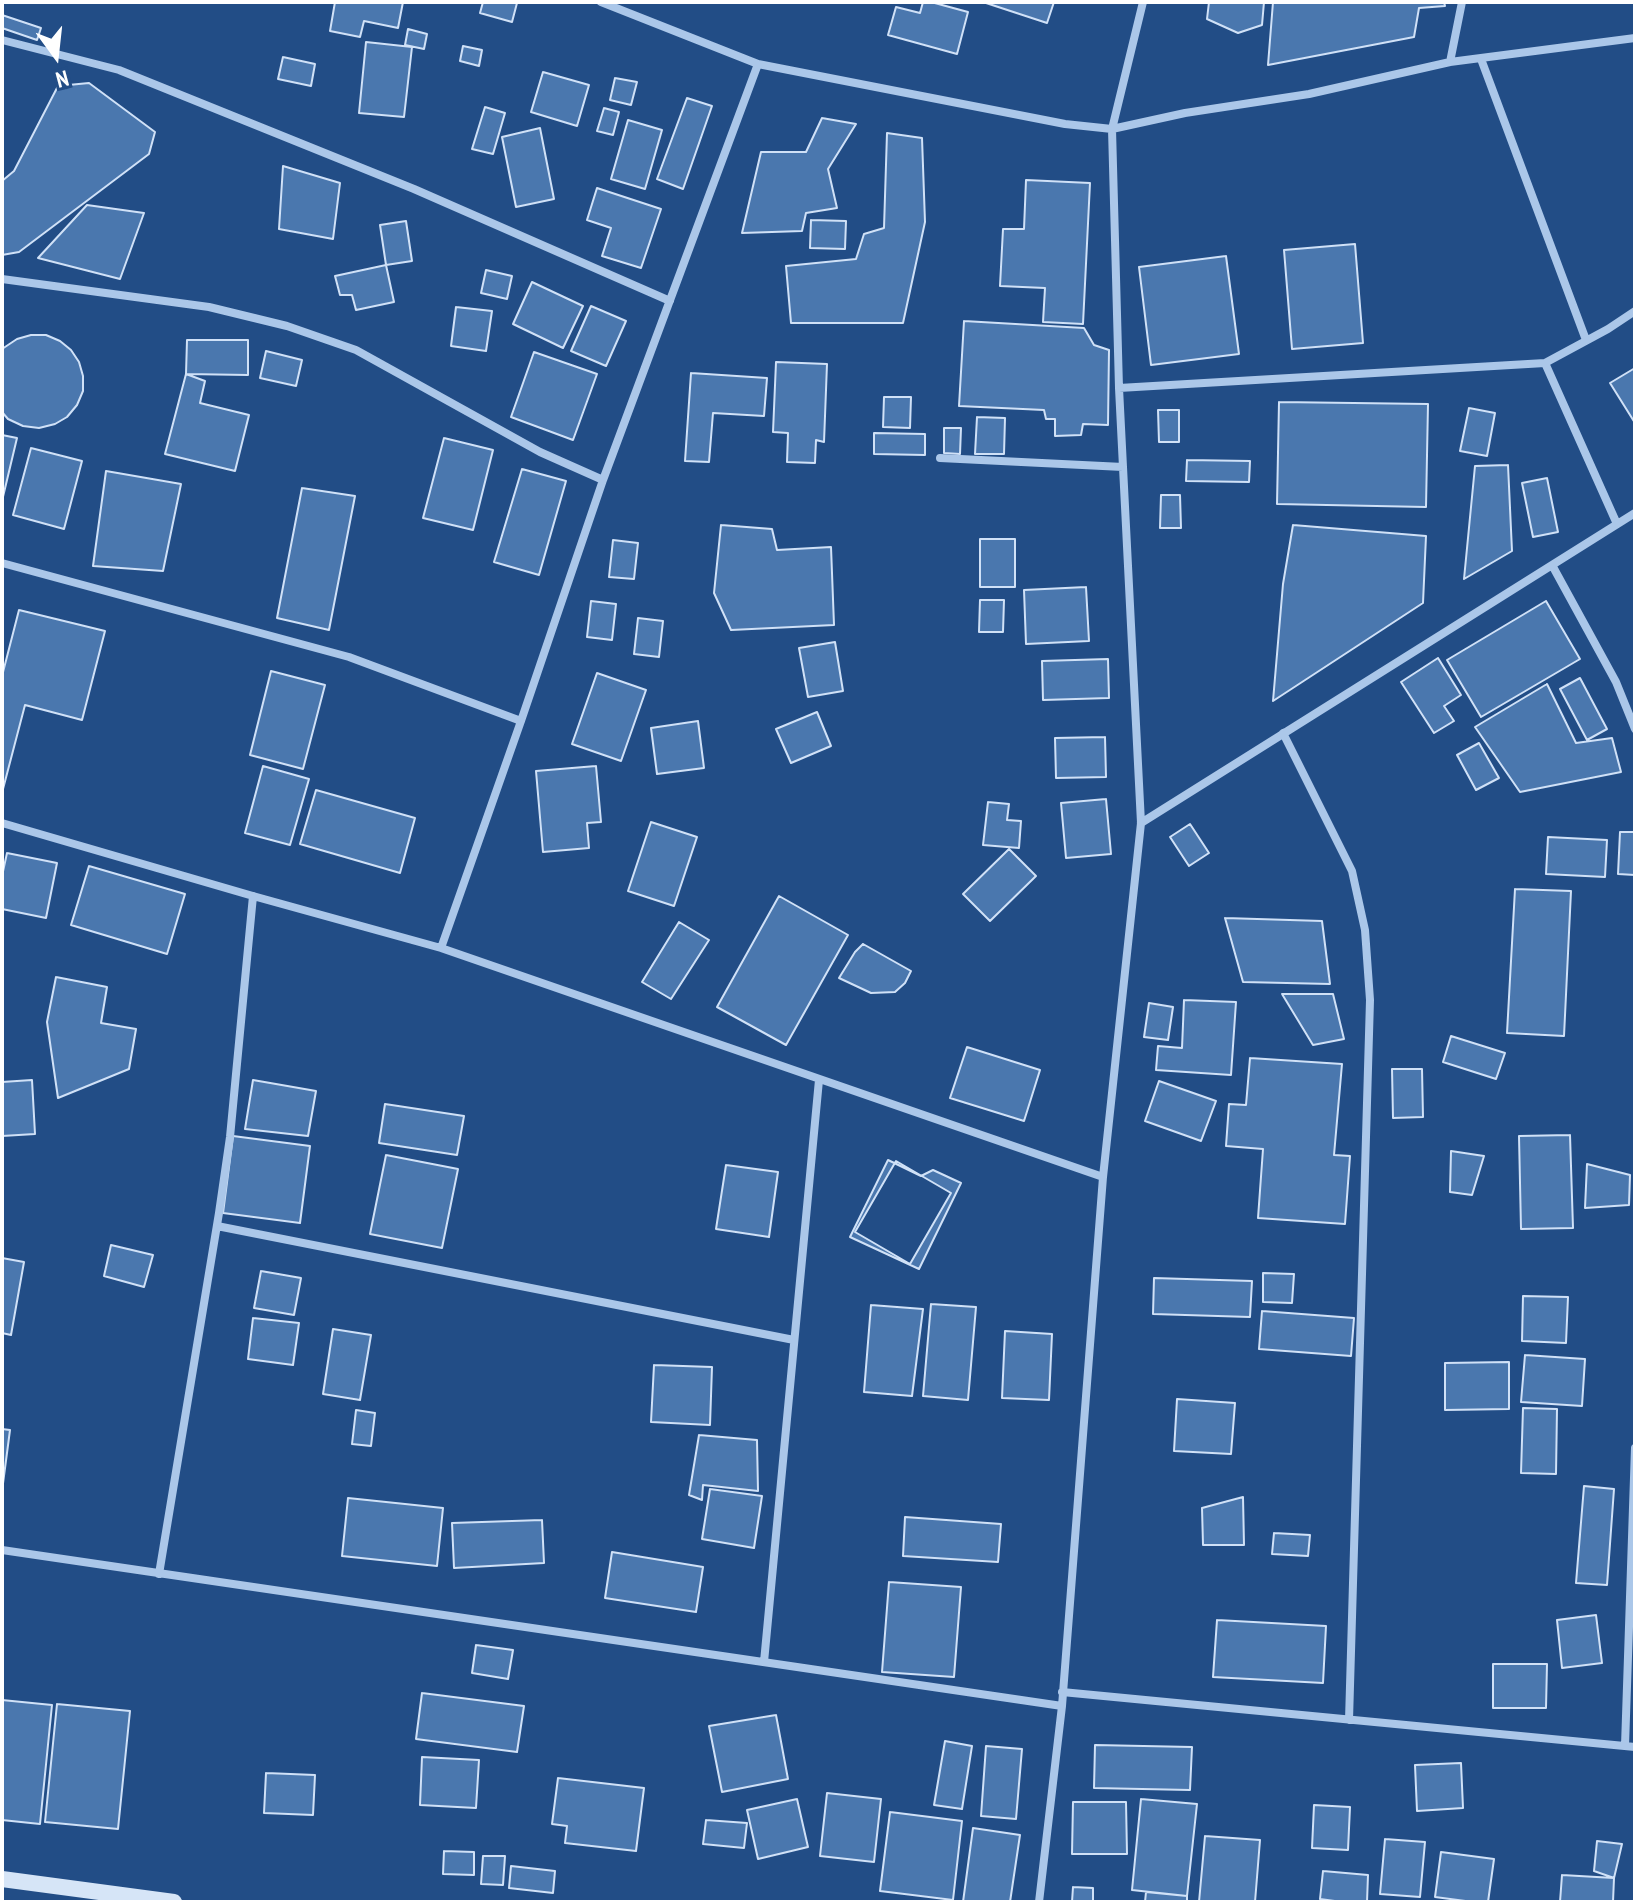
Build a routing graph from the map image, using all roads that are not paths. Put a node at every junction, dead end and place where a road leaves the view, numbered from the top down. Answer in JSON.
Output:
{"nodes":[{"id":1,"x":601,"y":2,"type":"edge"},
{"id":2,"x":1143,"y":2,"type":"edge"},
{"id":3,"x":1462,"y":2,"type":"edge"},
{"id":4,"x":1635,"y":38,"type":"edge"},
{"id":5,"x":2,"y":40,"type":"edge"},
{"id":6,"x":1481,"y":59,"type":"junction"},
{"id":7,"x":1450,"y":62,"type":"junction"},
{"id":8,"x":758,"y":64,"type":"junction"},
{"id":9,"x":1112,"y":129,"type":"junction"},
{"id":10,"x":2,"y":279,"type":"edge"},
{"id":11,"x":670,"y":301,"type":"junction"},
{"id":12,"x":1635,"y":311,"type":"edge"},
{"id":13,"x":1586,"y":340,"type":"junction"},
{"id":14,"x":1545,"y":363,"type":"junction"},
{"id":15,"x":1119,"y":388,"type":"junction"},
{"id":16,"x":940,"y":458,"type":"dead end"},
{"id":17,"x":1123,"y":467,"type":"junction"},
{"id":18,"x":603,"y":480,"type":"junction"},
{"id":19,"x":1635,"y":513,"type":"edge"},
{"id":20,"x":1617,"y":524,"type":"junction"},
{"id":21,"x":2,"y":563,"type":"edge"},
{"id":22,"x":1552,"y":565,"type":"junction"},
{"id":23,"x":521,"y":721,"type":"junction"},
{"id":24,"x":1635,"y":729,"type":"edge"},
{"id":25,"x":1283,"y":733,"type":"junction"},
{"id":26,"x":2,"y":823,"type":"edge"},
{"id":27,"x":1141,"y":823,"type":"junction"},
{"id":28,"x":253,"y":896,"type":"junction"},
{"id":29,"x":441,"y":948,"type":"junction"},
{"id":30,"x":819,"y":1080,"type":"junction"},
{"id":31,"x":1103,"y":1177,"type":"junction"},
{"id":32,"x":217,"y":1226,"type":"junction"},
{"id":33,"x":794,"y":1340,"type":"junction"},
{"id":34,"x":1635,"y":1448,"type":"edge"},
{"id":35,"x":2,"y":1550,"type":"edge"},
{"id":36,"x":159,"y":1574,"type":"junction"},
{"id":37,"x":764,"y":1662,"type":"junction"},
{"id":38,"x":1062,"y":1692,"type":"junction"},
{"id":39,"x":1062,"y":1706,"type":"junction"},
{"id":40,"x":1349,"y":1720,"type":"junction"},
{"id":41,"x":1625,"y":1746,"type":"junction"},
{"id":42,"x":1635,"y":1747,"type":"edge"},
{"id":43,"x":2,"y":1879,"type":"edge"},
{"id":44,"x":174,"y":1902,"type":"edge"},
{"id":45,"x":1039,"y":1902,"type":"edge"}],
"edges":[{"from":1,"to":8,"type":"street"},
{"from":2,"to":9,"type":"street"},
{"from":3,"to":7,"type":"street"},
{"from":4,"to":6,"type":"street"},
{"from":5,"to":11,"type":"street"},
{"from":6,"to":7,"type":"street"},
{"from":6,"to":13,"type":"street"},
{"from":7,"to":9,"type":"street"},
{"from":8,"to":9,"type":"street"},
{"from":8,"to":11,"type":"street"},
{"from":9,"to":15,"type":"street"},
{"from":10,"to":18,"type":"street"},
{"from":11,"to":18,"type":"street"},
{"from":12,"to":13,"type":"street"},
{"from":13,"to":14,"type":"street"},
{"from":14,"to":15,"type":"street"},
{"from":14,"to":20,"type":"street"},
{"from":15,"to":17,"type":"street"},
{"from":16,"to":17,"type":"street"},
{"from":17,"to":27,"type":"street"},
{"from":18,"to":23,"type":"street"},
{"from":19,"to":20,"type":"street"},
{"from":20,"to":22,"type":"street"},
{"from":21,"to":23,"type":"street"},
{"from":22,"to":24,"type":"street"},
{"from":22,"to":25,"type":"street"},
{"from":23,"to":29,"type":"street"},
{"from":25,"to":27,"type":"street"},
{"from":25,"to":40,"type":"street"},
{"from":26,"to":28,"type":"street"},
{"from":27,"to":31,"type":"street"},
{"from":28,"to":29,"type":"street"},
{"from":28,"to":32,"type":"street"},
{"from":29,"to":30,"type":"street"},
{"from":30,"to":31,"type":"street"},
{"from":30,"to":33,"type":"street"},
{"from":31,"to":38,"type":"street"},
{"from":32,"to":33,"type":"street"},
{"from":32,"to":36,"type":"street"},
{"from":33,"to":37,"type":"street"},
{"from":34,"to":41,"type":"street"},
{"from":35,"to":36,"type":"street"},
{"from":36,"to":37,"type":"street"},
{"from":37,"to":39,"type":"street"},
{"from":38,"to":39,"type":"street"},
{"from":38,"to":40,"type":"street"},
{"from":39,"to":45,"type":"street"},
{"from":40,"to":41,"type":"street"},
{"from":41,"to":42,"type":"street"},
{"from":43,"to":44,"type":"main road"}]}
